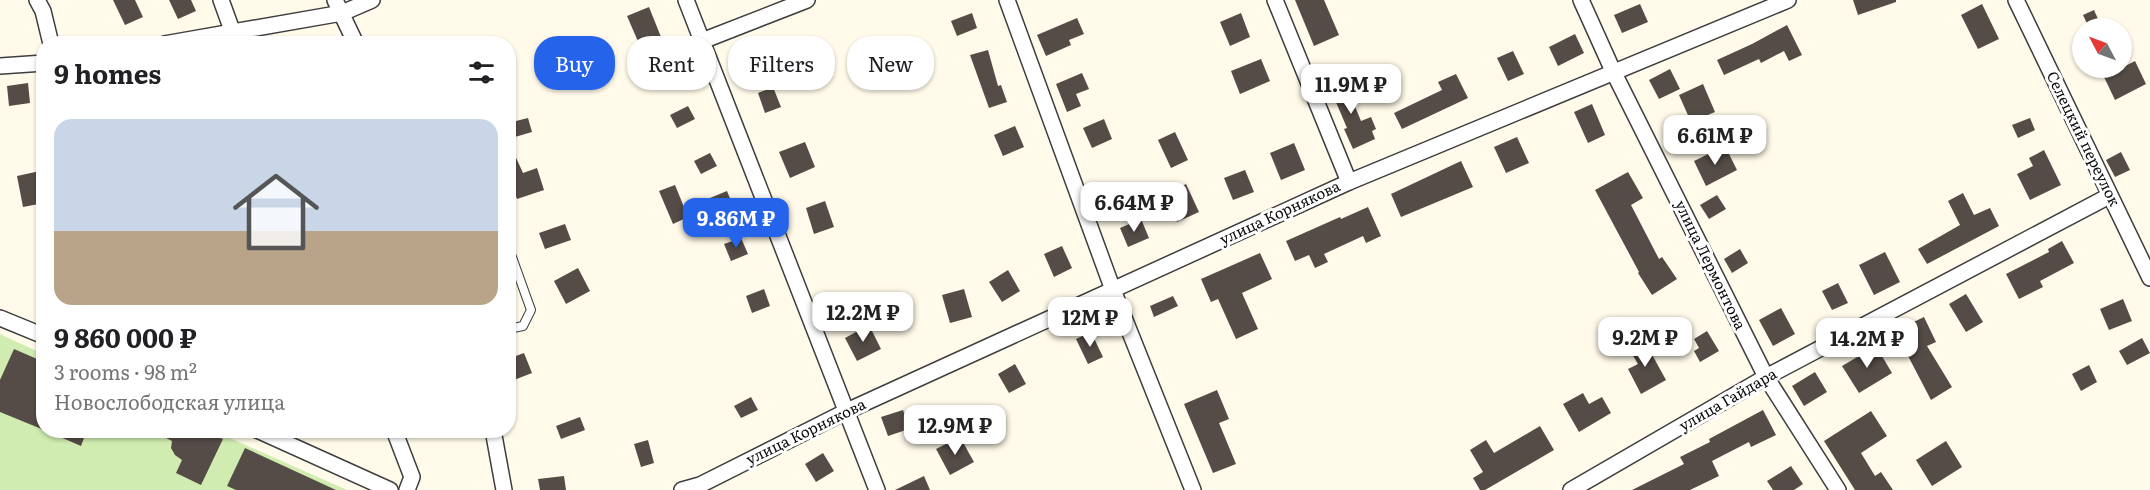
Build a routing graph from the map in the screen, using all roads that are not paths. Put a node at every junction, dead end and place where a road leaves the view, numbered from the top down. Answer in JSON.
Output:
{"nodes":[{"id":1,"x":37,"y":0,"type":"edge"},
{"id":2,"x":221,"y":0,"type":"edge"},
{"id":3,"x":372,"y":0,"type":"edge"},
{"id":4,"x":686,"y":0,"type":"edge"},
{"id":5,"x":807,"y":0,"type":"edge"},
{"id":6,"x":1007,"y":0,"type":"edge"},
{"id":7,"x":1275,"y":0,"type":"edge"},
{"id":8,"x":1581,"y":0,"type":"edge"},
{"id":9,"x":1788,"y":0,"type":"edge"},
{"id":10,"x":2016,"y":0,"type":"edge"},
{"id":11,"x":339,"y":7,"type":"edge"},
{"id":12,"x":49,"y":36,"type":"edge"},
{"id":13,"x":233,"y":36,"type":"edge"},
{"id":14,"x":241,"y":36,"type":"edge"},
{"id":15,"x":352,"y":36,"type":"edge"},
{"id":16,"x":700,"y":36,"type":"edge"},
{"id":17,"x":715,"y":36,"type":"edge"},
{"id":18,"x":36,"y":64,"type":"edge"},
{"id":19,"x":0,"y":66,"type":"edge"},
{"id":20,"x":1613,"y":71,"type":"junction"},
{"id":21,"x":716,"y":77,"type":"edge"},
{"id":22,"x":1349,"y":182,"type":"junction"},
{"id":23,"x":2109,"y":196,"type":"junction"},
{"id":24,"x":516,"y":268,"type":"edge"},
{"id":25,"x":2150,"y":278,"type":"edge"},
{"id":26,"x":1113,"y":290,"type":"junction"},
{"id":27,"x":0,"y":318,"type":"edge"},
{"id":28,"x":516,"y":327,"type":"edge"},
{"id":29,"x":36,"y":333,"type":"edge"},
{"id":30,"x":1766,"y":377,"type":"junction"},
{"id":31,"x":847,"y":411,"type":"junction"},
{"id":32,"x":275,"y":438,"type":"edge"},
{"id":33,"x":397,"y":438,"type":"edge"},
{"id":34,"x":494,"y":438,"type":"edge"},
{"id":35,"x":390,"y":490,"type":"edge"},
{"id":36,"x":407,"y":490,"type":"edge"},
{"id":37,"x":504,"y":490,"type":"edge"},
{"id":38,"x":682,"y":490,"type":"edge"},
{"id":39,"x":877,"y":490,"type":"edge"},
{"id":40,"x":1193,"y":490,"type":"edge"},
{"id":41,"x":1571,"y":490,"type":"edge"},
{"id":42,"x":1838,"y":490,"type":"edge"}],
"edges":[{"from":1,"to":12,"type":"street"},
{"from":2,"to":13,"type":"street"},
{"from":3,"to":11,"type":"street"},
{"from":4,"to":16,"type":"street"},
{"from":5,"to":17,"type":"street"},
{"from":6,"to":26,"type":"street"},
{"from":7,"to":22,"type":"street"},
{"from":8,"to":20,"type":"street","name":"улица Лермонтова"},
{"from":9,"to":20,"type":"street","name":"улица Корнякова"},
{"from":10,"to":23,"type":"street","name":"Селецкий переулок"},
{"from":11,"to":14,"type":"street"},
{"from":11,"to":15,"type":"street"},
{"from":18,"to":19,"type":"street"},
{"from":20,"to":22,"type":"street","name":"улица Корнякова"},
{"from":20,"to":30,"type":"street","name":"улица Лермонтова"},
{"from":21,"to":31,"type":"street"},
{"from":22,"to":26,"type":"street","name":"улица Корнякова"},
{"from":23,"to":25,"type":"street","name":"Селецкий переулок"},
{"from":23,"to":30,"type":"street","name":"улица Гайдара"},
{"from":24,"to":28,"type":"lane"},
{"from":26,"to":31,"type":"street","name":"улица Корнякова"},
{"from":26,"to":40,"type":"street"},
{"from":27,"to":29,"type":"street"},
{"from":30,"to":41,"type":"street","name":"улица Гайдара"},
{"from":30,"to":42,"type":"street","name":"улица Лермонтова"},
{"from":31,"to":38,"type":"street","name":"улица Корнякова"},
{"from":31,"to":39,"type":"street"},
{"from":32,"to":35,"type":"street"},
{"from":33,"to":36,"type":"street"},
{"from":34,"to":37,"type":"street"}]}
